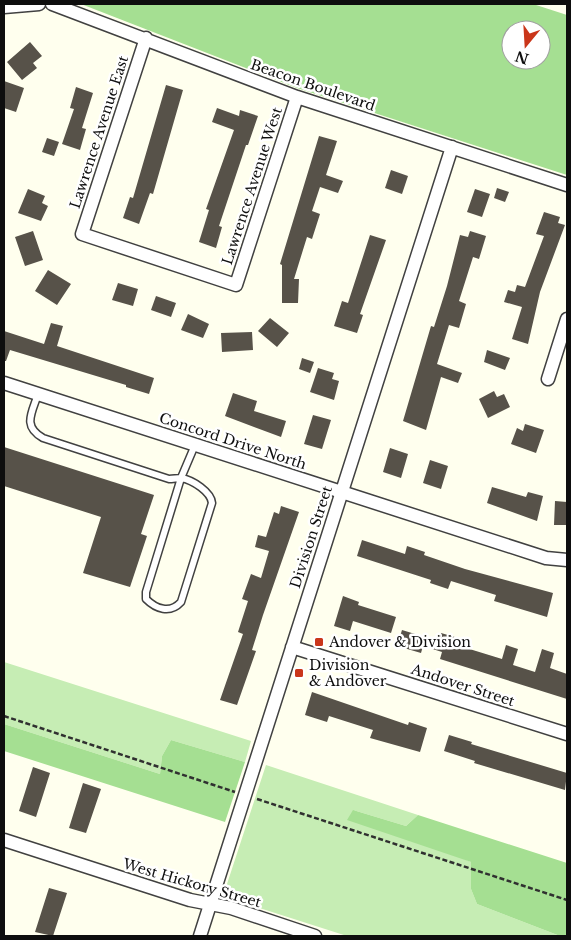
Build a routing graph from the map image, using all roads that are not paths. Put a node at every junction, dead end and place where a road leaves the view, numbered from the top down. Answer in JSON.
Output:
{"nodes":[{"id":1,"x":39,"y":4,"type":"edge"},
{"id":2,"x":52,"y":4,"type":"edge"},
{"id":3,"x":4,"y":7,"type":"edge"},
{"id":4,"x":146,"y":38,"type":"junction"},
{"id":5,"x":297,"y":97,"type":"junction"},
{"id":6,"x":452,"y":147,"type":"junction"},
{"id":7,"x":567,"y":185,"type":"edge"},
{"id":8,"x":236,"y":285,"type":"joint"},
{"id":9,"x":567,"y":319,"type":"edge"},
{"id":10,"x":548,"y":379,"type":"dead end"},
{"id":11,"x":4,"y":383,"type":"edge"},
{"id":12,"x":38,"y":394,"type":"junction"},
{"id":13,"x":195,"y":445,"type":"junction"},
{"id":14,"x":182,"y":478,"type":"junction"},
{"id":15,"x":341,"y":492,"type":"junction"},
{"id":16,"x":567,"y":560,"type":"edge"},
{"id":17,"x":292,"y":647,"type":"junction"},
{"id":18,"x":567,"y":734,"type":"edge"},
{"id":19,"x":4,"y":840,"type":"edge"},
{"id":20,"x":210,"y":904,"type":"junction"},
{"id":21,"x":200,"y":936,"type":"edge"},
{"id":22,"x":315,"y":936,"type":"edge"}],
"edges":[{"from":1,"to":3,"type":"street"},
{"from":2,"to":4,"type":"street","name":"Beacon Boulevard"},
{"from":4,"to":5,"type":"street","name":"Beacon Boulevard"},
{"from":4,"to":8,"type":"street","name":"Lawrence Avenue East"},
{"from":5,"to":6,"type":"street","name":"Beacon Boulevard"},
{"from":5,"to":8,"type":"street","name":"Lawrence Avenue West"},
{"from":6,"to":7,"type":"street","name":"Beacon Boulevard"},
{"from":6,"to":15,"type":"street","name":"Division Street"},
{"from":9,"to":10,"type":"street"},
{"from":11,"to":12,"type":"street","name":"Concord Drive North"},
{"from":12,"to":13,"type":"street","name":"Concord Drive North"},
{"from":12,"to":14,"type":"lane"},
{"from":13,"to":14,"type":"lane"},
{"from":13,"to":15,"type":"street","name":"Concord Drive North"},
{"from":14,"to":14,"type":"lane"},
{"from":15,"to":16,"type":"street","name":"Concord Drive North"},
{"from":15,"to":17,"type":"street","name":"Division Street"},
{"from":17,"to":18,"type":"street","name":"Andover Street"},
{"from":17,"to":20,"type":"street","name":"Division Street"},
{"from":19,"to":20,"type":"street","name":"West Hickory Street"},
{"from":20,"to":21,"type":"street","name":"Division Street"},
{"from":20,"to":22,"type":"street","name":"West Hickory Street"}]}
